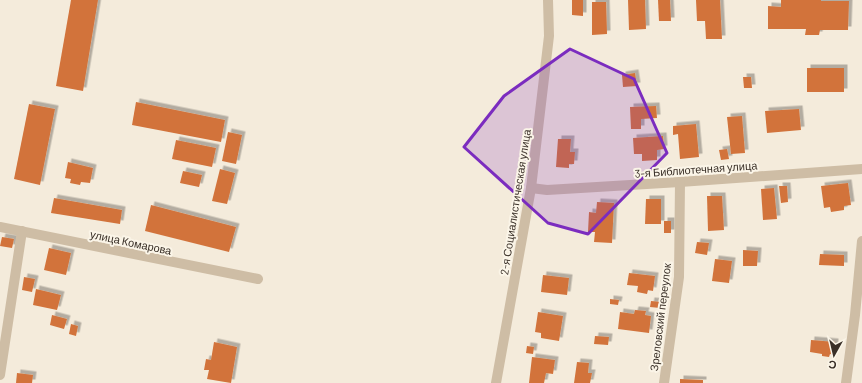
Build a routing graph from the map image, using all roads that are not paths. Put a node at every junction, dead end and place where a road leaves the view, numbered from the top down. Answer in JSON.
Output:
{"nodes":[{"id":1,"x":548,"y":0,"type":"edge"},
{"id":2,"x":862,"y":169,"type":"edge"},
{"id":3,"x":680,"y":182,"type":"junction"},
{"id":4,"x":531,"y":188,"type":"junction"},
{"id":5,"x":0,"y":227,"type":"edge"},
{"id":6,"x":22,"y":231,"type":"junction"},
{"id":7,"x":862,"y":241,"type":"edge"},
{"id":8,"x":258,"y":279,"type":"dead end"},
{"id":9,"x":0,"y":375,"type":"edge"},
{"id":10,"x":496,"y":383,"type":"edge"},
{"id":11,"x":664,"y":383,"type":"edge"},
{"id":12,"x":846,"y":383,"type":"edge"}],
"edges":[{"from":1,"to":4,"type":"street","name":"2-я Социалистическая улица"},
{"from":2,"to":3,"type":"street","name":"3-я Библиотечная улица"},
{"from":3,"to":4,"type":"street","name":"3-я Библиотечная улица"},
{"from":3,"to":11,"type":"street","name":"Зреловский переулок"},
{"from":4,"to":10,"type":"street","name":"2-я Социалистическая улица"},
{"from":5,"to":6,"type":"street","name":"улица Комарова"},
{"from":6,"to":8,"type":"street","name":"улица Комарова"},
{"from":6,"to":9,"type":"street"},
{"from":7,"to":12,"type":"street"}]}
